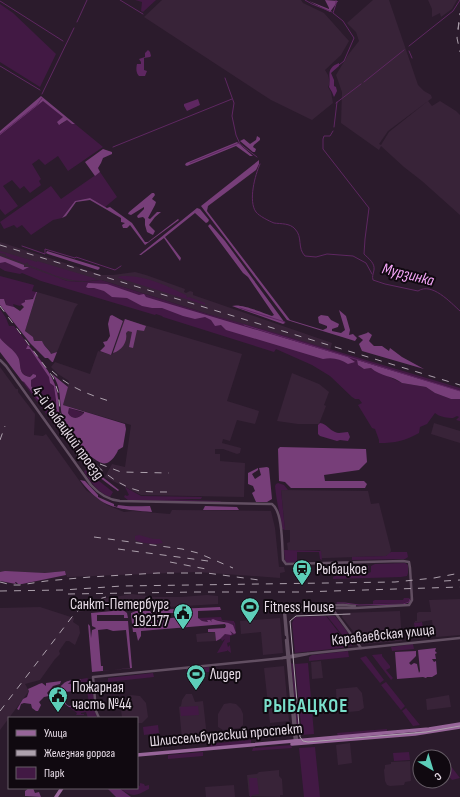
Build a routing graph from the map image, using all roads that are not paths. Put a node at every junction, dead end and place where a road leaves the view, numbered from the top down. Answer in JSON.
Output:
{"nodes":[{"id":1,"x":0,"y":360,"type":"edge"},
{"id":2,"x":331,"y":606,"type":"junction"},
{"id":3,"x":460,"y":638,"type":"edge"},
{"id":4,"x":361,"y":648,"type":"junction"},
{"id":5,"x":289,"y":657,"type":"junction"},
{"id":6,"x":99,"y":717,"type":"edge"},
{"id":7,"x":460,"y":724,"type":"edge"},
{"id":8,"x":460,"y":728,"type":"edge"},
{"id":9,"x":296,"y":742,"type":"junction"},
{"id":10,"x":138,"y":756,"type":"edge"}],
"edges":[{"from":1,"to":2,"type":"street","name":"4-й Рыбацкий проезд"},
{"from":2,"to":4,"type":"street"},
{"from":2,"to":5,"type":"street"},
{"from":3,"to":4,"type":"street","name":"Караваевская улица"},
{"from":4,"to":5,"type":"street","name":"Караваевская улица"},
{"from":5,"to":6,"type":"street","name":"Караваевская улица"},
{"from":5,"to":9,"type":"street"},
{"from":7,"to":9,"type":"main road","name":"Шлиссельбургский проспект"},
{"from":8,"to":9,"type":"main road","name":"Шлиссельбургский проспект"},
{"from":9,"to":10,"type":"main road","name":"Шлиссельбургский проспект"}]}
